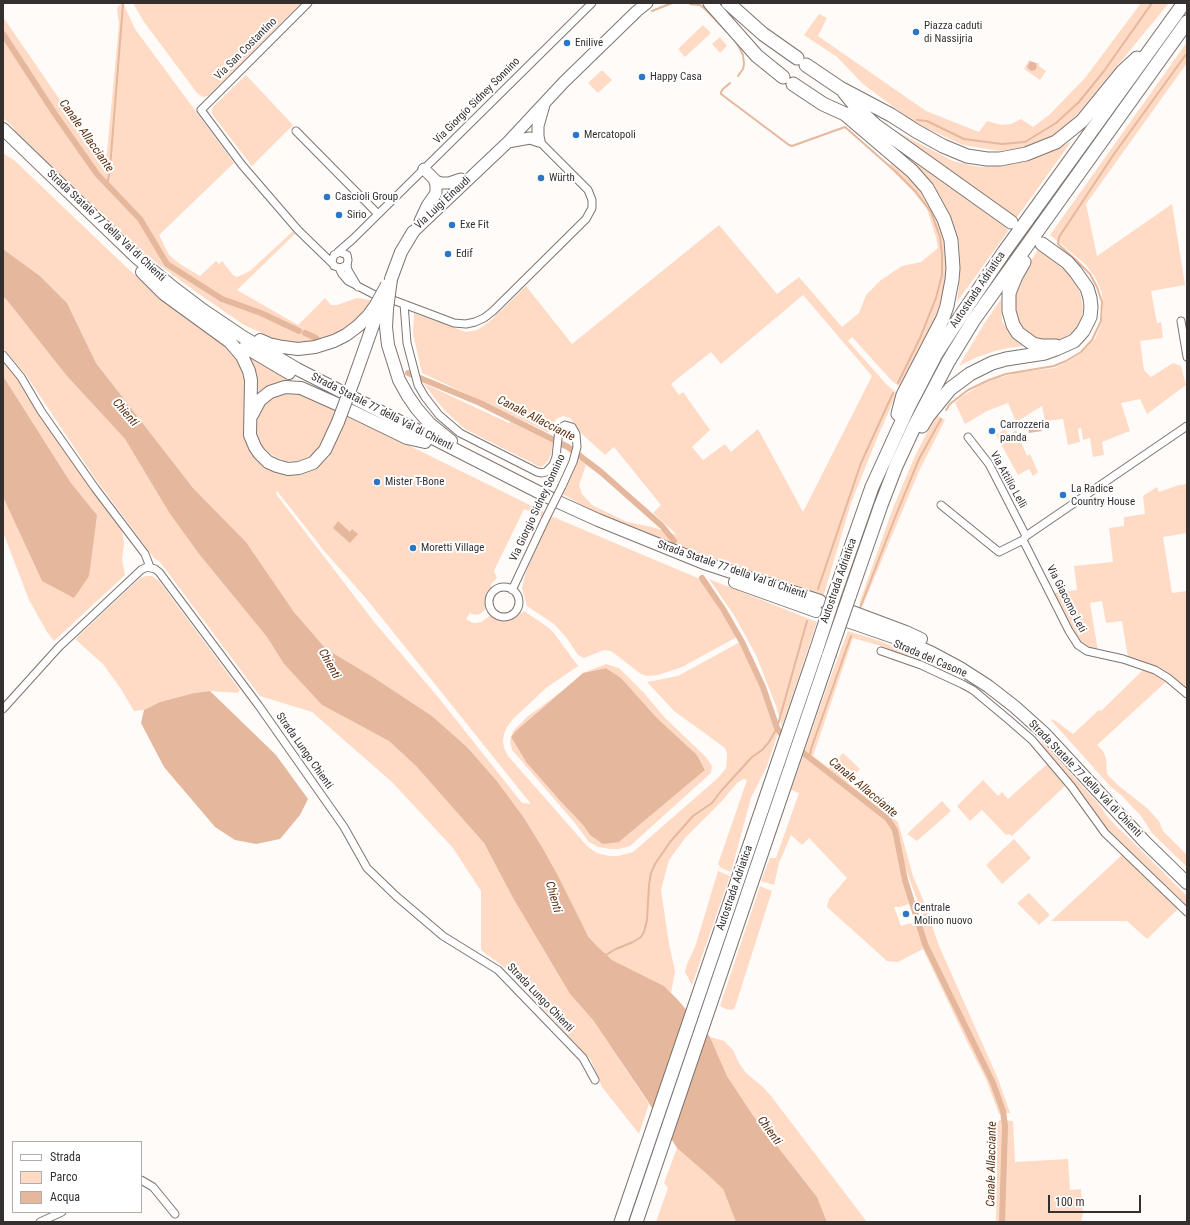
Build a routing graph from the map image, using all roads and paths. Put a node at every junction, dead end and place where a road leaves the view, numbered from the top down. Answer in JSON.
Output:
{"nodes":[{"id":1,"x":308,"y":3,"type":"edge"},
{"id":2,"x":592,"y":3,"type":"edge"},
{"id":3,"x":634,"y":3,"type":"edge"},
{"id":4,"x":647,"y":3,"type":"edge"},
{"id":5,"x":710,"y":3,"type":"edge"},
{"id":6,"x":1184,"y":3,"type":"edge"},
{"id":7,"x":732,"y":6,"type":"edge"},
{"id":8,"x":1187,"y":22,"type":"edge"},
{"id":9,"x":1158,"y":39,"type":"junction"},
{"id":10,"x":840,"y":88,"type":"junction"},
{"id":11,"x":545,"y":101,"type":"junction"},
{"id":12,"x":845,"y":114,"type":"junction"},
{"id":13,"x":875,"y":124,"type":"junction"},
{"id":14,"x":3,"y":129,"type":"edge"},
{"id":15,"x":296,"y":131,"type":"dead end"},
{"id":16,"x":3,"y":140,"type":"edge"},
{"id":17,"x":539,"y":141,"type":"junction"},
{"id":18,"x":508,"y":142,"type":"junction"},
{"id":19,"x":424,"y":169,"type":"junction"},
{"id":20,"x":1075,"y":177,"type":"junction"},
{"id":21,"x":434,"y":179,"type":"junction"},
{"id":22,"x":461,"y":179,"type":"junction"},
{"id":23,"x":378,"y":214,"type":"junction"},
{"id":24,"x":1011,"y":222,"type":"dead end"},
{"id":25,"x":416,"y":227,"type":"junction"},
{"id":26,"x":353,"y":239,"type":"junction"},
{"id":27,"x":1042,"y":244,"type":"dead end"},
{"id":28,"x":319,"y":251,"type":"junction"},
{"id":29,"x":336,"y":253,"type":"junction"},
{"id":30,"x":347,"y":261,"type":"junction"},
{"id":31,"x":336,"y":266,"type":"junction"},
{"id":32,"x":145,"y":269,"type":"junction"},
{"id":33,"x":358,"y":287,"type":"junction"},
{"id":34,"x":382,"y":303,"type":"junction"},
{"id":35,"x":404,"y":304,"type":"junction"},
{"id":36,"x":1181,"y":321,"type":"dead end"},
{"id":37,"x":1068,"y":345,"type":"junction"},
{"id":38,"x":3,"y":355,"type":"edge"},
{"id":39,"x":1187,"y":357,"type":"edge"},
{"id":40,"x":251,"y":420,"type":"junction"},
{"id":41,"x":1187,"y":426,"type":"edge"},
{"id":42,"x":968,"y":437,"type":"dead end"},
{"id":43,"x":892,"y":440,"type":"junction"},
{"id":44,"x":425,"y":442,"type":"junction"},
{"id":45,"x":881,"y":505,"type":"junction"},
{"id":46,"x":941,"y":505,"type":"dead end"},
{"id":47,"x":572,"y":508,"type":"junction"},
{"id":48,"x":1024,"y":538,"type":"junction"},
{"id":49,"x":671,"y":554,"type":"junction"},
{"id":50,"x":150,"y":567,"type":"junction"},
{"id":51,"x":512,"y":590,"type":"junction"},
{"id":52,"x":818,"y":606,"type":"dead end"},
{"id":53,"x":881,"y":650,"type":"dead end"},
{"id":54,"x":1187,"y":694,"type":"edge"},
{"id":55,"x":3,"y":709,"type":"edge"},
{"id":56,"x":1187,"y":873,"type":"edge"},
{"id":57,"x":1187,"y":883,"type":"edge"},
{"id":58,"x":1187,"y":912,"type":"edge"},
{"id":59,"x":595,"y":1080,"type":"dead end"},
{"id":60,"x":142,"y":1181,"type":"edge"},
{"id":61,"x":60,"y":1213,"type":"edge"},
{"id":62,"x":175,"y":1214,"type":"dead end"},
{"id":63,"x":40,"y":1222,"type":"edge"},
{"id":64,"x":621,"y":1222,"type":"edge"},
{"id":65,"x":636,"y":1222,"type":"edge"}],
"edges":[{"from":1,"to":28,"type":"street","name":"Via San Costantino"},
{"from":2,"to":19,"type":"street","name":"Via Giorgio Sidney Sonnino"},
{"from":3,"to":22,"type":"main road","name":"Via Luigi Einaudi"},
{"from":4,"to":11,"type":"main road","name":"Via Luigi Einaudi"},
{"from":5,"to":12,"type":"highway"},
{"from":6,"to":9,"type":"highway","name":"Autostrada Adriatica"},
{"from":7,"to":10,"type":"highway"},
{"from":8,"to":20,"type":"highway","name":"Autostrada Adriatica"},
{"from":9,"to":10,"type":"highway"},
{"from":9,"to":43,"type":"highway","name":"Autostrada Adriatica"},
{"from":10,"to":13,"type":"highway"},
{"from":11,"to":17,"type":"main road"},
{"from":11,"to":18,"type":"main road","name":"Via Luigi Einaudi"},
{"from":12,"to":13,"type":"highway"},
{"from":12,"to":43,"type":"highway"},
{"from":13,"to":24,"type":"highway"},
{"from":14,"to":32,"type":"highway","name":"Strada Statale 77 della Val di Chienti"},
{"from":15,"to":23,"type":"street"},
{"from":16,"to":32,"type":"highway","name":"Strada Statale 77 della Val di Chienti"},
{"from":17,"to":18,"type":"main road"},
{"from":17,"to":35,"type":"street"},
{"from":18,"to":25,"type":"main road","name":"Via Luigi Einaudi"},
{"from":19,"to":21,"type":"main road"},
{"from":19,"to":23,"type":"street","name":"Via Giorgio Sidney Sonnino"},
{"from":20,"to":37,"type":"highway"},
{"from":20,"to":45,"type":"highway","name":"Autostrada Adriatica"},
{"from":21,"to":22,"type":"main road"},
{"from":21,"to":25,"type":"main road"},
{"from":22,"to":25,"type":"main road","name":"Via Luigi Einaudi"},
{"from":23,"to":26,"type":"street","name":"Via Giorgio Sidney Sonnino"},
{"from":25,"to":34,"type":"highway","bridge":true},
{"from":26,"to":29,"type":"street","name":"Via Giorgio Sidney Sonnino"},
{"from":26,"to":30,"type":"street","name":"Via Giorgio Sidney Sonnino"},
{"from":27,"to":37,"type":"highway"},
{"from":28,"to":29,"type":"street"},
{"from":28,"to":31,"type":"street"},
{"from":29,"to":30,"type":"street"},
{"from":29,"to":31,"type":"street"},
{"from":30,"to":31,"type":"street"},
{"from":30,"to":33,"type":"street"},
{"from":31,"to":33,"type":"street"},
{"from":32,"to":34,"type":"highway"},
{"from":32,"to":40,"type":"highway"},
{"from":32,"to":44,"type":"highway","name":"Strada Statale 77 della Val di Chienti"},
{"from":32,"to":47,"type":"highway","name":"Strada Statale 77 della Val di Chienti"},
{"from":33,"to":34,"type":"street"},
{"from":34,"to":35,"type":"street"},
{"from":34,"to":40,"type":"highway","bridge":true},
{"from":34,"to":47,"type":"highway"},
{"from":35,"to":51,"type":"street","name":"Via Giorgio Sidney Sonnino","bridge":true},
{"from":36,"to":39,"type":"street"},
{"from":37,"to":45,"type":"highway"},
{"from":38,"to":50,"type":"street"},
{"from":40,"to":44,"type":"highway"},
{"from":41,"to":48,"type":"street"},
{"from":42,"to":48,"type":"street","name":"Via Attilio Lelli"},
{"from":43,"to":64,"type":"highway","name":"Autostrada Adriatica","bridge":true},
{"from":44,"to":49,"type":"highway","name":"Strada Statale 77 della Val di Chienti"},
{"from":45,"to":65,"type":"highway","name":"Autostrada Adriatica","bridge":true},
{"from":46,"to":48,"type":"street"},
{"from":47,"to":49,"type":"highway","name":"Strada Statale 77 della Val di Chienti"},
{"from":48,"to":54,"type":"street","name":"Via Giacomo Leti"},
{"from":49,"to":52,"type":"highway","name":"Strada Statale 77 della Val di Chienti"},
{"from":50,"to":55,"type":"street"},
{"from":50,"to":59,"type":"street","name":"Strada Lungo Chienti"},
{"from":51,"to":51,"type":"street"},
{"from":53,"to":58,"type":"street","name":"Strada del Casone"},
{"from":56,"to":57,"type":"highway","name":"Strada Statale 77 della Val di Chienti"},
{"from":60,"to":62,"type":"street"},
{"from":61,"to":63,"type":"street"}]}
